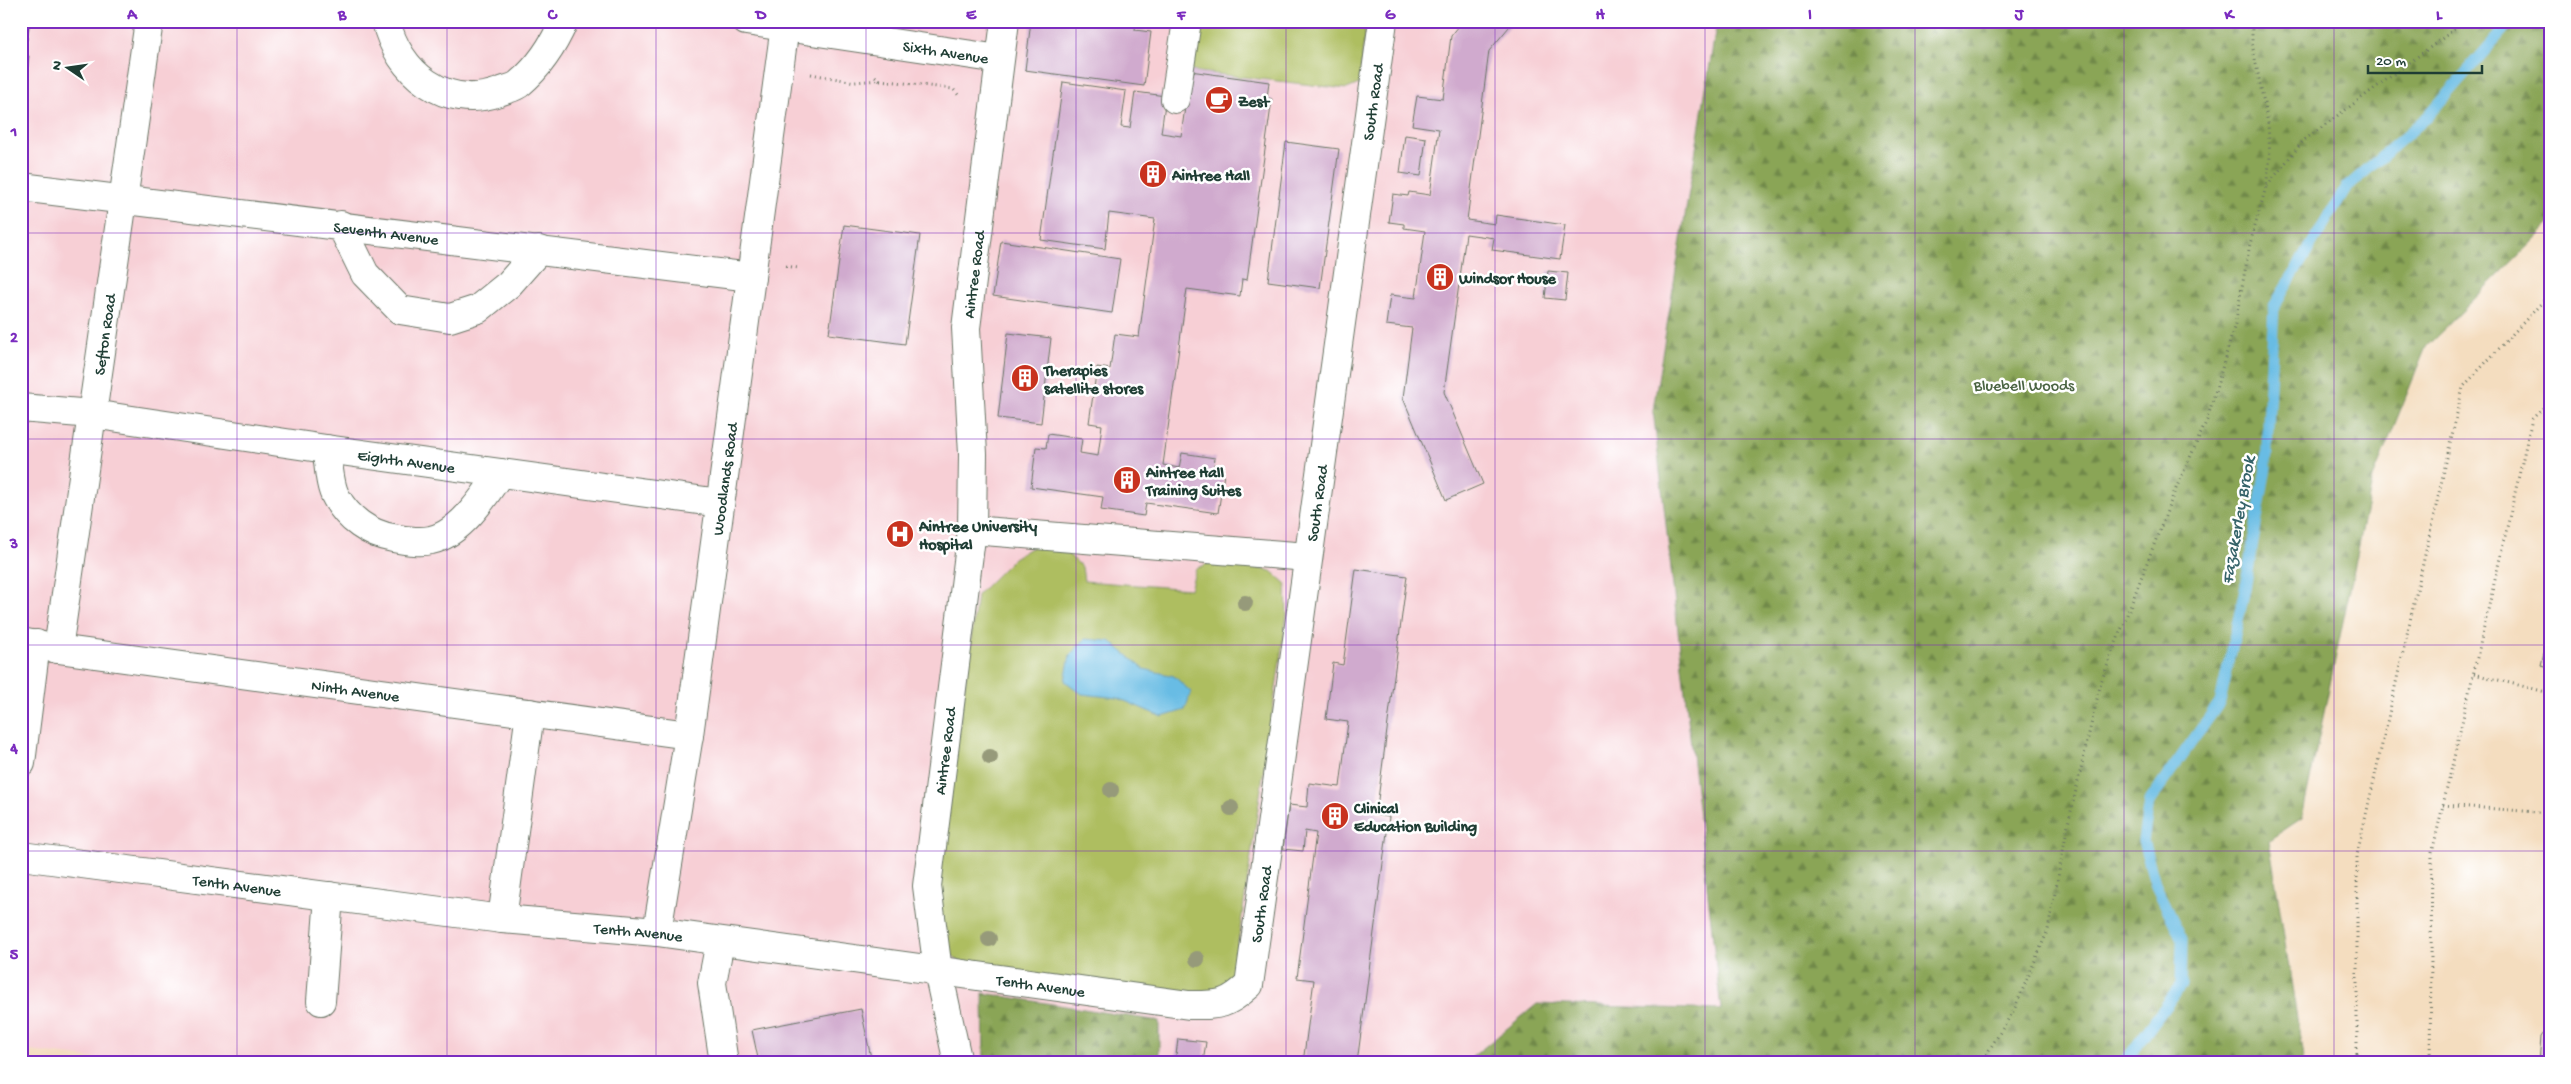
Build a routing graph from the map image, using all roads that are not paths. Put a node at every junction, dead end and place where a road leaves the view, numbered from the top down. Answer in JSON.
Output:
{"nodes":[{"id":1,"x":149,"y":21,"type":"edge"},
{"id":2,"x":386,"y":21,"type":"edge"},
{"id":3,"x":564,"y":21,"type":"edge"},
{"id":4,"x":746,"y":21,"type":"edge"},
{"id":5,"x":1005,"y":21,"type":"edge"},
{"id":6,"x":1187,"y":21,"type":"edge"},
{"id":7,"x":1383,"y":21,"type":"edge"},
{"id":8,"x":785,"y":26,"type":"junction"},
{"id":9,"x":999,"y":59,"type":"junction"},
{"id":10,"x":1175,"y":99,"type":"dead end"},
{"id":11,"x":21,"y":188,"type":"edge"},
{"id":12,"x":124,"y":201,"type":"junction"},
{"id":13,"x":341,"y":226,"type":"junction"},
{"id":14,"x":539,"y":250,"type":"junction"},
{"id":15,"x":751,"y":276,"type":"junction"},
{"id":16,"x":21,"y":408,"type":"edge"},
{"id":17,"x":92,"y":414,"type":"junction"},
{"id":18,"x":326,"y":449,"type":"junction"},
{"id":19,"x":500,"y":473,"type":"junction"},
{"id":20,"x":720,"y":503,"type":"junction"},
{"id":21,"x":972,"y":530,"type":"junction"},
{"id":22,"x":1308,"y":557,"type":"junction"},
{"id":23,"x":39,"y":645,"type":"edge"},
{"id":24,"x":530,"y":713,"type":"junction"},
{"id":25,"x":689,"y":735,"type":"junction"},
{"id":26,"x":21,"y":763,"type":"edge"},
{"id":27,"x":21,"y":856,"type":"edge"},
{"id":28,"x":329,"y":896,"type":"junction"},
{"id":29,"x":502,"y":919,"type":"junction"},
{"id":30,"x":657,"y":932,"type":"junction"},
{"id":31,"x":720,"y":942,"type":"junction"},
{"id":32,"x":938,"y":971,"type":"junction"},
{"id":33,"x":1249,"y":985,"type":"joint"},
{"id":34,"x":320,"y":1001,"type":"dead end"},
{"id":35,"x":724,"y":1063,"type":"edge"},
{"id":36,"x":958,"y":1063,"type":"edge"}],
"edges":[{"from":1,"to":12,"type":"lane","name":"Sefton Road"},
{"from":2,"to":3,"type":"lane"},
{"from":4,"to":8,"type":"lane","name":"Sixth Avenue"},
{"from":5,"to":9,"type":"lane","name":"Aintree Road"},
{"from":6,"to":10,"type":"lane"},
{"from":7,"to":22,"type":"lane","name":"South Road"},
{"from":8,"to":9,"type":"lane","name":"Sixth Avenue"},
{"from":8,"to":15,"type":"lane","name":"Woodlands Road"},
{"from":9,"to":21,"type":"lane","name":"Aintree Road"},
{"from":11,"to":12,"type":"lane","name":"Seventh Avenue"},
{"from":12,"to":13,"type":"lane","name":"Seventh Avenue"},
{"from":12,"to":17,"type":"lane","name":"Sefton Road"},
{"from":13,"to":14,"type":"lane","name":"Seventh Avenue"},
{"from":13,"to":14,"type":"lane"},
{"from":14,"to":15,"type":"lane","name":"Seventh Avenue"},
{"from":15,"to":20,"type":"lane","name":"Woodlands Road"},
{"from":16,"to":17,"type":"lane","name":"Eighth Avenue"},
{"from":17,"to":18,"type":"lane","name":"Eighth Avenue"},
{"from":17,"to":23,"type":"lane","name":"Sefton Road"},
{"from":18,"to":19,"type":"lane","name":"Eighth Avenue"},
{"from":18,"to":19,"type":"lane"},
{"from":19,"to":20,"type":"lane","name":"Eighth Avenue"},
{"from":20,"to":25,"type":"lane","name":"Woodlands Road"},
{"from":21,"to":22,"type":"lane"},
{"from":21,"to":32,"type":"lane","name":"Aintree Road"},
{"from":22,"to":33,"type":"lane","name":"South Road"},
{"from":23,"to":24,"type":"lane","name":"Ninth Avenue"},
{"from":23,"to":26,"type":"lane"},
{"from":24,"to":25,"type":"lane","name":"Ninth Avenue"},
{"from":24,"to":29,"type":"lane"},
{"from":25,"to":30,"type":"lane","name":"Woodlands Road"},
{"from":27,"to":28,"type":"lane","name":"Tenth Avenue"},
{"from":28,"to":29,"type":"lane","name":"Tenth Avenue"},
{"from":28,"to":34,"type":"lane"},
{"from":29,"to":30,"type":"lane","name":"Tenth Avenue"},
{"from":30,"to":31,"type":"lane","name":"Tenth Avenue"},
{"from":31,"to":32,"type":"lane","name":"Tenth Avenue"},
{"from":31,"to":35,"type":"lane"},
{"from":32,"to":33,"type":"lane","name":"Tenth Avenue"},
{"from":32,"to":36,"type":"lane","name":"Aintree Road"}]}
